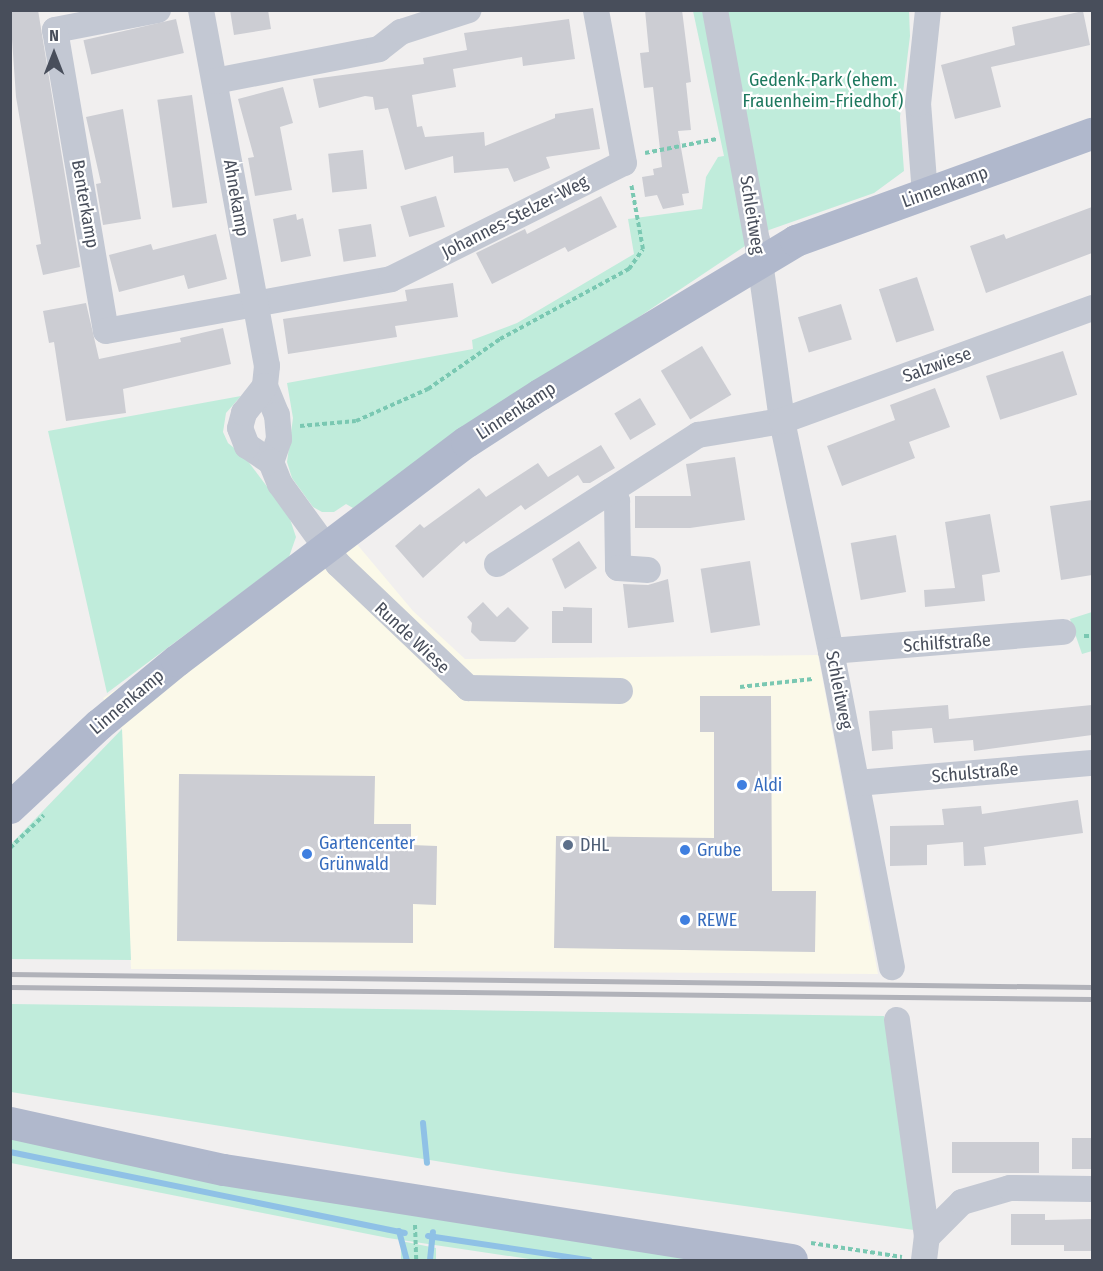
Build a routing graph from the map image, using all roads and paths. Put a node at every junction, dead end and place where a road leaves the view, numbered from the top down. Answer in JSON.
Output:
{"nodes":[{"id":1,"x":158,"y":10,"type":"edge"},
{"id":2,"x":201,"y":10,"type":"edge"},
{"id":3,"x":469,"y":10,"type":"edge"},
{"id":4,"x":596,"y":10,"type":"edge"},
{"id":5,"x":715,"y":10,"type":"edge"},
{"id":6,"x":928,"y":10,"type":"edge"},
{"id":7,"x":215,"y":81,"type":"junction"},
{"id":8,"x":1092,"y":134,"type":"edge"},
{"id":9,"x":738,"y":135,"type":"junction"},
{"id":10,"x":624,"y":160,"type":"junction"},
{"id":11,"x":925,"y":194,"type":"junction"},
{"id":12,"x":759,"y":261,"type":"junction"},
{"id":13,"x":256,"y":306,"type":"junction"},
{"id":14,"x":1092,"y":309,"type":"edge"},
{"id":15,"x":265,"y":386,"type":"junction"},
{"id":16,"x":782,"y":421,"type":"junction"},
{"id":17,"x":278,"y":427,"type":"junction"},
{"id":18,"x":271,"y":462,"type":"junction"},
{"id":19,"x":611,"y":491,"type":"junction"},
{"id":20,"x":325,"y":548,"type":"junction"},
{"id":21,"x":497,"y":564,"type":"dead end"},
{"id":22,"x":648,"y":570,"type":"dead end"},
{"id":23,"x":1063,"y":632,"type":"dead end"},
{"id":24,"x":831,"y":651,"type":"junction"},
{"id":25,"x":835,"y":677,"type":"junction"},
{"id":26,"x":740,"y":687,"type":"dead end"},
{"id":27,"x":620,"y":691,"type":"dead end"},
{"id":28,"x":1092,"y":763,"type":"edge"},
{"id":29,"x":857,"y":783,"type":"junction"},
{"id":30,"x":51,"y":807,"type":"dead end"},
{"id":31,"x":10,"y":808,"type":"edge"},
{"id":32,"x":10,"y":848,"type":"edge"},
{"id":33,"x":892,"y":968,"type":"dead end"},
{"id":34,"x":897,"y":1020,"type":"dead end"},
{"id":35,"x":10,"y":1124,"type":"edge"},
{"id":36,"x":1092,"y":1189,"type":"edge"},
{"id":37,"x":414,"y":1203,"type":"junction"},
{"id":38,"x":926,"y":1249,"type":"edge"},
{"id":39,"x":882,"y":1254,"type":"dead end"},
{"id":40,"x":416,"y":1260,"type":"edge"},
{"id":41,"x":792,"y":1260,"type":"edge"},
{"id":42,"x":881,"y":1260,"type":"edge"}],
"edges":[{"from":1,"to":13,"type":"street","name":"Benterkamp"},
{"from":2,"to":7,"type":"street","name":"Ahnekamp"},
{"from":3,"to":7,"type":"street"},
{"from":4,"to":10,"type":"street"},
{"from":5,"to":9,"type":"street","name":"Schleitweg"},
{"from":6,"to":11,"type":"street"},
{"from":7,"to":13,"type":"street","name":"Ahnekamp"},
{"from":8,"to":11,"type":"main road","name":"Linnenkamp"},
{"from":9,"to":10,"type":"path"},
{"from":9,"to":12,"type":"street","name":"Schleitweg"},
{"from":10,"to":13,"type":"street","name":"Johannes-Stelzer-Weg"},
{"from":10,"to":17,"type":"path"},
{"from":11,"to":12,"type":"main road","name":"Linnenkamp"},
{"from":12,"to":16,"type":"street","name":"Schleitweg"},
{"from":12,"to":20,"type":"main road","name":"Linnenkamp"},
{"from":13,"to":15,"type":"street","name":"Ahnekamp"},
{"from":14,"to":16,"type":"street","name":"Salzwiese"},
{"from":15,"to":17,"type":"street","name":"Ahnekamp"},
{"from":15,"to":18,"type":"street"},
{"from":16,"to":19,"type":"street"},
{"from":16,"to":24,"type":"street","name":"Schleitweg"},
{"from":17,"to":18,"type":"street","name":"Ahnekamp"},
{"from":18,"to":20,"type":"street","name":"Runde Wiese"},
{"from":19,"to":21,"type":"street"},
{"from":19,"to":22,"type":"street"},
{"from":20,"to":27,"type":"street","name":"Runde Wiese"},
{"from":20,"to":31,"type":"main road","name":"Linnenkamp"},
{"from":23,"to":24,"type":"street","name":"Schilfstraße"},
{"from":24,"to":25,"type":"street","name":"Schleitweg"},
{"from":25,"to":26,"type":"path"},
{"from":25,"to":29,"type":"street","name":"Schleitweg"},
{"from":28,"to":29,"type":"street","name":"Schulstraße"},
{"from":29,"to":33,"type":"street","name":"Schleitweg"},
{"from":30,"to":32,"type":"path"},
{"from":34,"to":38,"type":"street"},
{"from":35,"to":37,"type":"main road"},
{"from":36,"to":38,"type":"street"},
{"from":37,"to":40,"type":"path"},
{"from":37,"to":41,"type":"main road"},
{"from":39,"to":42,"type":"path"}]}
